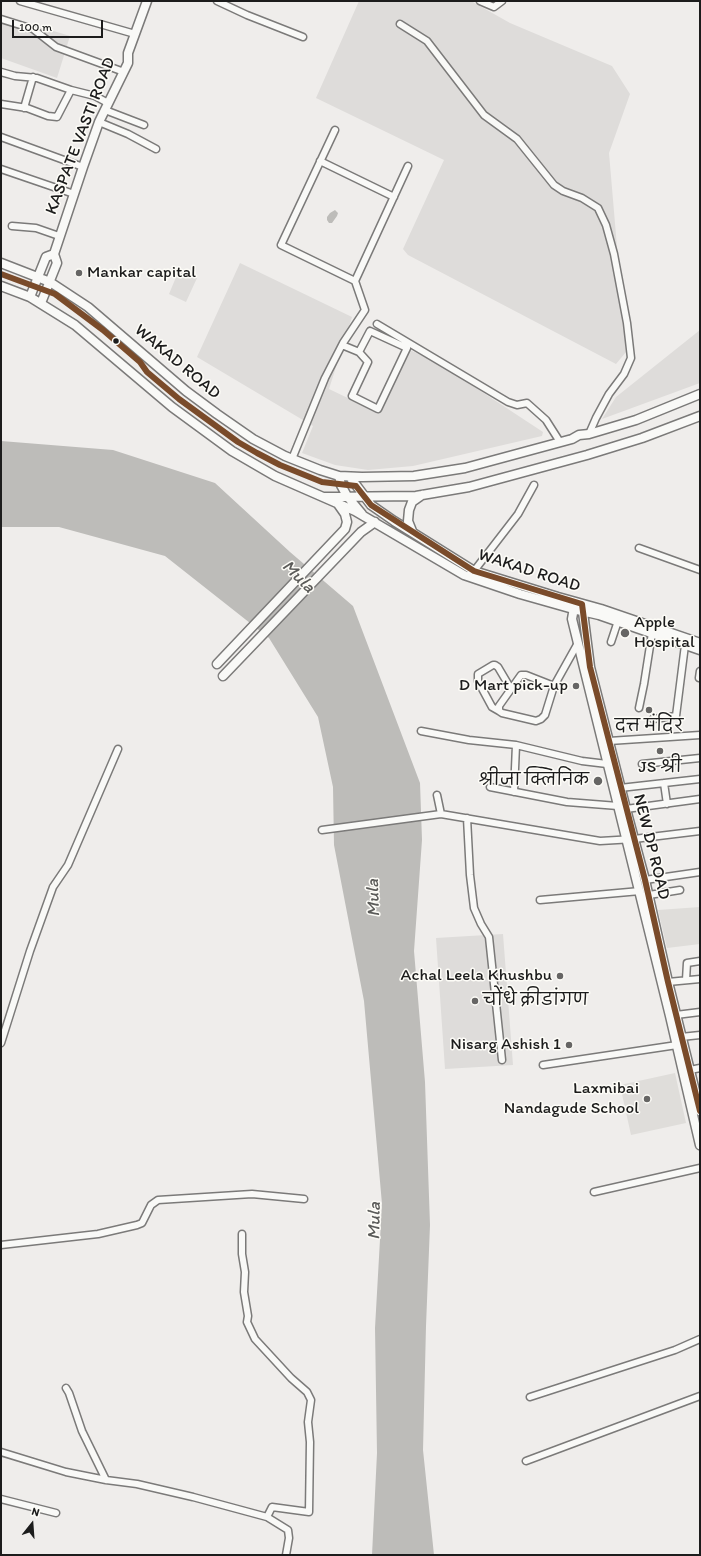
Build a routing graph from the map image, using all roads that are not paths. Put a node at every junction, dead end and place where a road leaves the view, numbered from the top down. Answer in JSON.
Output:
{"nodes":[{"id":1,"x":20,"y":1,"type":"edge"},
{"id":2,"x":147,"y":1,"type":"edge"},
{"id":3,"x":217,"y":1,"type":"edge"},
{"id":4,"x":480,"y":1,"type":"edge"},
{"id":5,"x":502,"y":1,"type":"edge"},
{"id":6,"x":1,"y":19,"type":"edge"},
{"id":7,"x":400,"y":24,"type":"dead end"},
{"id":8,"x":135,"y":34,"type":"junction"},
{"id":9,"x":303,"y":37,"type":"dead end"},
{"id":10,"x":1,"y":72,"type":"edge"},
{"id":11,"x":124,"y":72,"type":"junction"},
{"id":12,"x":33,"y":77,"type":"junction"},
{"id":13,"x":71,"y":90,"type":"junction"},
{"id":14,"x":1,"y":104,"type":"edge"},
{"id":15,"x":106,"y":106,"type":"junction"},
{"id":16,"x":24,"y":108,"type":"junction"},
{"id":17,"x":99,"y":122,"type":"junction"},
{"id":18,"x":144,"y":125,"type":"dead end"},
{"id":19,"x":335,"y":130,"type":"dead end"},
{"id":20,"x":1,"y":138,"type":"edge"},
{"id":21,"x":156,"y":149,"type":"dead end"},
{"id":22,"x":320,"y":161,"type":"junction"},
{"id":23,"x":408,"y":166,"type":"dead end"},
{"id":24,"x":83,"y":167,"type":"junction"},
{"id":25,"x":1,"y":169,"type":"edge"},
{"id":26,"x":74,"y":194,"type":"junction"},
{"id":27,"x":394,"y":197,"type":"junction"},
{"id":28,"x":12,"y":226,"type":"dead end"},
{"id":29,"x":59,"y":236,"type":"junction"},
{"id":30,"x":54,"y":254,"type":"junction"},
{"id":31,"x":1,"y":263,"type":"edge"},
{"id":32,"x":38,"y":276,"type":"junction"},
{"id":33,"x":355,"y":281,"type":"junction"},
{"id":34,"x":50,"y":282,"type":"junction"},
{"id":35,"x":1,"y":286,"type":"edge"},
{"id":36,"x":30,"y":297,"type":"junction"},
{"id":37,"x":41,"y":303,"type":"junction"},
{"id":38,"x":378,"y":324,"type":"dead end"},
{"id":39,"x":342,"y":345,"type":"junction"},
{"id":40,"x":359,"y":352,"type":"junction"},
{"id":41,"x":700,"y":394,"type":"edge"},
{"id":42,"x":700,"y":416,"type":"edge"},
{"id":43,"x":589,"y":434,"type":"junction"},
{"id":44,"x":560,"y":442,"type":"junction"},
{"id":45,"x":292,"y":460,"type":"junction"},
{"id":46,"x":339,"y":476,"type":"junction"},
{"id":47,"x":350,"y":477,"type":"junction"},
{"id":48,"x":534,"y":485,"type":"dead end"},
{"id":49,"x":422,"y":495,"type":"junction"},
{"id":50,"x":349,"y":496,"type":"junction"},
{"id":51,"x":364,"y":496,"type":"junction"},
{"id":52,"x":324,"y":497,"type":"junction"},
{"id":53,"x":336,"y":503,"type":"junction"},
{"id":54,"x":363,"y":516,"type":"junction"},
{"id":55,"x":375,"y":522,"type":"junction"},
{"id":56,"x":412,"y":531,"type":"junction"},
{"id":57,"x":639,"y":548,"type":"dead end"},
{"id":58,"x":700,"y":570,"type":"edge"},
{"id":59,"x":474,"y":571,"type":"junction"},
{"id":60,"x":578,"y":607,"type":"junction"},
{"id":61,"x":618,"y":622,"type":"junction"},
{"id":62,"x":652,"y":633,"type":"junction"},
{"id":63,"x":611,"y":642,"type":"dead end"},
{"id":64,"x":578,"y":643,"type":"junction"},
{"id":65,"x":700,"y":643,"type":"edge"},
{"id":66,"x":685,"y":645,"type":"junction"},
{"id":67,"x":700,"y":650,"type":"edge"},
{"id":68,"x":217,"y":664,"type":"dead end"},
{"id":69,"x":223,"y":676,"type":"dead end"},
{"id":70,"x":554,"y":686,"type":"junction"},
{"id":71,"x":511,"y":689,"type":"junction"},
{"id":72,"x":639,"y":708,"type":"dead end"},
{"id":73,"x":499,"y":711,"type":"junction"},
{"id":74,"x":653,"y":719,"type":"dead end"},
{"id":75,"x":421,"y":731,"type":"dead end"},
{"id":76,"x":700,"y":735,"type":"edge"},
{"id":77,"x":609,"y":741,"type":"junction"},
{"id":78,"x":516,"y":745,"type":"junction"},
{"id":79,"x":118,"y":749,"type":"dead end"},
{"id":80,"x":700,"y":758,"type":"edge"},
{"id":81,"x":607,"y":764,"type":"junction"},
{"id":82,"x":642,"y":764,"type":"dead end"},
{"id":83,"x":700,"y":779,"type":"edge"},
{"id":84,"x":664,"y":783,"type":"junction"},
{"id":85,"x":490,"y":787,"type":"dead end"},
{"id":86,"x":620,"y":788,"type":"junction"},
{"id":87,"x":514,"y":792,"type":"junction"},
{"id":88,"x":437,"y":795,"type":"dead end"},
{"id":89,"x":700,"y":800,"type":"edge"},
{"id":90,"x":667,"y":804,"type":"junction"},
{"id":91,"x":622,"y":808,"type":"junction"},
{"id":92,"x":441,"y":814,"type":"junction"},
{"id":93,"x":467,"y":818,"type":"junction"},
{"id":94,"x":322,"y":830,"type":"dead end"},
{"id":95,"x":700,"y":831,"type":"edge"},
{"id":96,"x":630,"y":840,"type":"junction"},
{"id":97,"x":700,"y":872,"type":"edge"},
{"id":98,"x":645,"y":880,"type":"junction"},
{"id":99,"x":680,"y":890,"type":"dead end"},
{"id":100,"x":640,"y":891,"type":"junction"},
{"id":101,"x":649,"y":895,"type":"junction"},
{"id":102,"x":540,"y":900,"type":"dead end"},
{"id":103,"x":700,"y":961,"type":"edge"},
{"id":104,"x":700,"y":979,"type":"edge"},
{"id":105,"x":686,"y":980,"type":"junction"},
{"id":106,"x":668,"y":982,"type":"junction"},
{"id":107,"x":700,"y":1012,"type":"edge"},
{"id":108,"x":676,"y":1015,"type":"junction"},
{"id":109,"x":700,"y":1035,"type":"edge"},
{"id":110,"x":682,"y":1037,"type":"junction"},
{"id":111,"x":1,"y":1043,"type":"edge"},
{"id":112,"x":677,"y":1045,"type":"junction"},
{"id":113,"x":502,"y":1060,"type":"dead end"},
{"id":114,"x":543,"y":1065,"type":"dead end"},
{"id":115,"x":700,"y":1068,"type":"edge"},
{"id":116,"x":690,"y":1070,"type":"junction"},
{"id":117,"x":696,"y":1100,"type":"edge"},
{"id":118,"x":700,"y":1112,"type":"edge"},
{"id":119,"x":700,"y":1145,"type":"edge"},
{"id":120,"x":700,"y":1168,"type":"edge"},
{"id":121,"x":594,"y":1192,"type":"dead end"},
{"id":122,"x":304,"y":1199,"type":"dead end"},
{"id":123,"x":242,"y":1234,"type":"dead end"},
{"id":124,"x":1,"y":1245,"type":"edge"},
{"id":125,"x":700,"y":1339,"type":"edge"},
{"id":126,"x":66,"y":1388,"type":"dead end"},
{"id":127,"x":700,"y":1396,"type":"edge"},
{"id":128,"x":530,"y":1397,"type":"dead end"},
{"id":129,"x":1,"y":1452,"type":"edge"},
{"id":130,"x":526,"y":1461,"type":"dead end"},
{"id":131,"x":106,"y":1480,"type":"junction"},
{"id":132,"x":1,"y":1499,"type":"edge"},
{"id":133,"x":56,"y":1513,"type":"dead end"},
{"id":134,"x":267,"y":1517,"type":"junction"},
{"id":135,"x":286,"y":1555,"type":"edge"}],
"edges":[{"from":1,"to":8,"type":"street"},
{"from":2,"to":8,"type":"main road","name":"KASPATE VASTI ROAD"},
{"from":3,"to":9,"type":"street"},
{"from":4,"to":5,"type":"street"},
{"from":6,"to":11,"type":"street"},
{"from":7,"to":43,"type":"street"},
{"from":8,"to":11,"type":"main road","name":"KASPATE VASTI ROAD"},
{"from":10,"to":12,"type":"street"},
{"from":11,"to":15,"type":"main road","name":"KASPATE VASTI ROAD"},
{"from":12,"to":13,"type":"street"},
{"from":12,"to":16,"type":"street"},
{"from":13,"to":15,"type":"street"},
{"from":13,"to":16,"type":"street"},
{"from":14,"to":16,"type":"street"},
{"from":15,"to":17,"type":"main road","name":"KASPATE VASTI ROAD"},
{"from":15,"to":18,"type":"street"},
{"from":17,"to":21,"type":"street"},
{"from":17,"to":24,"type":"main road","name":"KASPATE VASTI ROAD"},
{"from":19,"to":22,"type":"street"},
{"from":20,"to":24,"type":"street"},
{"from":22,"to":27,"type":"street"},
{"from":22,"to":33,"type":"street"},
{"from":23,"to":27,"type":"street"},
{"from":24,"to":26,"type":"main road","name":"KASPATE VASTI ROAD"},
{"from":25,"to":26,"type":"street"},
{"from":26,"to":29,"type":"main road","name":"KASPATE VASTI ROAD"},
{"from":27,"to":33,"type":"street"},
{"from":28,"to":29,"type":"street"},
{"from":29,"to":30,"type":"main road","name":"KASPATE VASTI ROAD"},
{"from":30,"to":32,"type":"main road"},
{"from":30,"to":34,"type":"main road","name":"KASPATE VASTI ROAD"},
{"from":31,"to":32,"type":"main road","name":"WAKAD ROAD"},
{"from":32,"to":34,"type":"main road","name":"WAKAD ROAD"},
{"from":32,"to":36,"type":"main road"},
{"from":33,"to":39,"type":"street"},
{"from":34,"to":37,"type":"main road","name":"KASPATE VASTI ROAD"},
{"from":34,"to":45,"type":"main road","name":"WAKAD ROAD"},
{"from":35,"to":36,"type":"main road","name":"WAKAD ROAD"},
{"from":36,"to":37,"type":"main road","name":"WAKAD ROAD"},
{"from":37,"to":52,"type":"main road","name":"WAKAD ROAD"},
{"from":38,"to":44,"type":"street"},
{"from":39,"to":40,"type":"street"},
{"from":39,"to":45,"type":"street"},
{"from":40,"to":40,"type":"street"},
{"from":41,"to":43,"type":"main road","name":"WAKAD ROAD"},
{"from":42,"to":49,"type":"main road"},
{"from":43,"to":44,"type":"main road","name":"WAKAD ROAD"},
{"from":44,"to":47,"type":"main road","name":"WAKAD ROAD"},
{"from":45,"to":46,"type":"main road","name":"WAKAD ROAD"},
{"from":46,"to":47,"type":"main road","name":"WAKAD ROAD"},
{"from":46,"to":50,"type":"main road"},
{"from":47,"to":51,"type":"main road","name":"WAKAD ROAD"},
{"from":48,"to":59,"type":"street"},
{"from":49,"to":51,"type":"main road"},
{"from":49,"to":56,"type":"main road"},
{"from":50,"to":51,"type":"main road"},
{"from":50,"to":52,"type":"main road"},
{"from":50,"to":54,"type":"main road"},
{"from":51,"to":56,"type":"main road","name":"WAKAD ROAD"},
{"from":52,"to":53,"type":"main road","name":"WAKAD ROAD"},
{"from":53,"to":54,"type":"main road","name":"WAKAD ROAD"},
{"from":53,"to":68,"type":"main road"},
{"from":54,"to":55,"type":"main road","name":"WAKAD ROAD"},
{"from":55,"to":60,"type":"main road","name":"WAKAD ROAD"},
{"from":55,"to":69,"type":"main road"},
{"from":56,"to":59,"type":"main road","name":"WAKAD ROAD"},
{"from":57,"to":58,"type":"street"},
{"from":59,"to":60,"type":"main road","name":"WAKAD ROAD"},
{"from":60,"to":61,"type":"main road","name":"WAKAD ROAD"},
{"from":60,"to":64,"type":"main road","name":"NEW DP ROAD"},
{"from":60,"to":65,"type":"main road","name":"WAKAD ROAD"},
{"from":60,"to":77,"type":"main road","name":"NEW DP ROAD"},
{"from":61,"to":62,"type":"main road","name":"WAKAD ROAD"},
{"from":61,"to":63,"type":"street"},
{"from":62,"to":66,"type":"main road","name":"WAKAD ROAD"},
{"from":62,"to":72,"type":"street"},
{"from":64,"to":70,"type":"street"},
{"from":64,"to":81,"type":"main road","name":"NEW DP ROAD"},
{"from":66,"to":67,"type":"main road","name":"WAKAD ROAD"},
{"from":66,"to":74,"type":"street"},
{"from":70,"to":71,"type":"street"},
{"from":70,"to":73,"type":"street"},
{"from":71,"to":73,"type":"street"},
{"from":71,"to":73,"type":"street"},
{"from":75,"to":78,"type":"street"},
{"from":76,"to":77,"type":"street"},
{"from":77,"to":86,"type":"main road","name":"NEW DP ROAD"},
{"from":78,"to":81,"type":"street"},
{"from":78,"to":87,"type":"street"},
{"from":79,"to":111,"type":"street"},
{"from":80,"to":82,"type":"street"},
{"from":81,"to":91,"type":"main road","name":"NEW DP ROAD"},
{"from":83,"to":84,"type":"street"},
{"from":84,"to":86,"type":"street"},
{"from":84,"to":90,"type":"street"},
{"from":85,"to":87,"type":"street"},
{"from":86,"to":91,"type":"main road","name":"NEW DP ROAD"},
{"from":87,"to":91,"type":"street"},
{"from":88,"to":92,"type":"street"},
{"from":89,"to":90,"type":"street"},
{"from":90,"to":91,"type":"street"},
{"from":91,"to":96,"type":"main road","name":"NEW DP ROAD"},
{"from":92,"to":93,"type":"street"},
{"from":92,"to":94,"type":"street"},
{"from":93,"to":96,"type":"street"},
{"from":93,"to":113,"type":"street"},
{"from":95,"to":96,"type":"street"},
{"from":96,"to":98,"type":"main road","name":"NEW DP ROAD"},
{"from":96,"to":100,"type":"main road","name":"NEW DP ROAD"},
{"from":97,"to":98,"type":"street"},
{"from":98,"to":101,"type":"main road","name":"NEW DP ROAD"},
{"from":99,"to":101,"type":"street"},
{"from":100,"to":102,"type":"street"},
{"from":100,"to":112,"type":"main road","name":"NEW DP ROAD"},
{"from":101,"to":106,"type":"main road","name":"NEW DP ROAD"},
{"from":103,"to":105,"type":"street"},
{"from":104,"to":105,"type":"street"},
{"from":105,"to":106,"type":"street"},
{"from":106,"to":108,"type":"main road","name":"NEW DP ROAD"},
{"from":107,"to":108,"type":"street"},
{"from":108,"to":110,"type":"main road","name":"NEW DP ROAD"},
{"from":109,"to":110,"type":"street"},
{"from":110,"to":116,"type":"main road","name":"NEW DP ROAD"},
{"from":112,"to":114,"type":"street"},
{"from":112,"to":117,"type":"main road","name":"NEW DP ROAD"},
{"from":115,"to":116,"type":"street"},
{"from":116,"to":117,"type":"main road","name":"NEW DP ROAD"},
{"from":117,"to":118,"type":"main road","name":"NEW DP ROAD"},
{"from":117,"to":119,"type":"main road","name":"NEW DP ROAD"},
{"from":120,"to":121,"type":"street"},
{"from":122,"to":124,"type":"street"},
{"from":123,"to":134,"type":"street"},
{"from":125,"to":128,"type":"street"},
{"from":126,"to":131,"type":"street"},
{"from":127,"to":130,"type":"street"},
{"from":129,"to":131,"type":"street"},
{"from":131,"to":134,"type":"street"},
{"from":132,"to":133,"type":"street"},
{"from":134,"to":135,"type":"street"}]}
